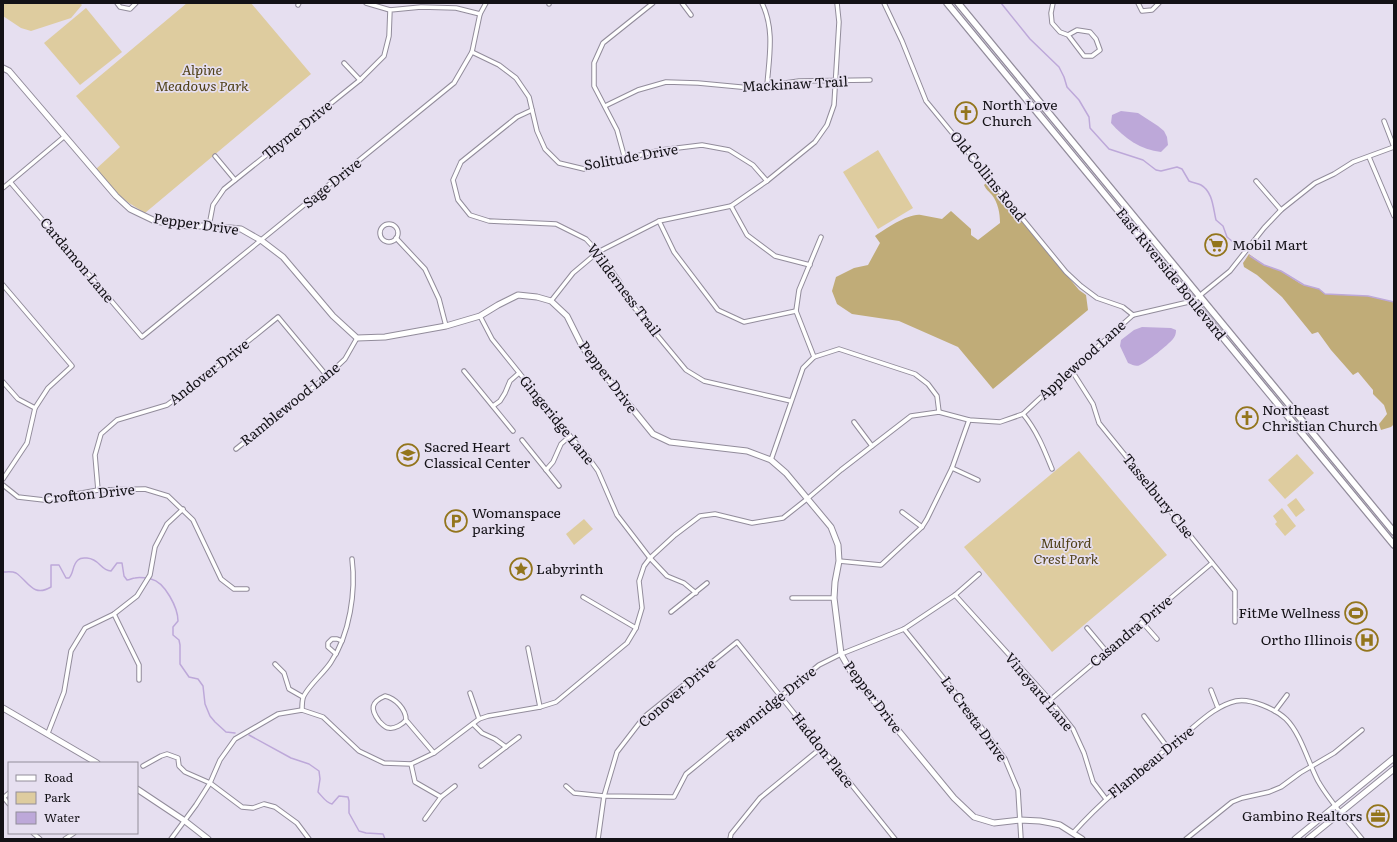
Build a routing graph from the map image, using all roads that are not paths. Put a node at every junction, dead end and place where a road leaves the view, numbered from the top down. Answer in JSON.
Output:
{"nodes":[{"id":1,"x":117,"y":3,"type":"edge"},
{"id":2,"x":136,"y":3,"type":"edge"},
{"id":3,"x":366,"y":3,"type":"edge"},
{"id":4,"x":486,"y":3,"type":"edge"},
{"id":5,"x":653,"y":3,"type":"edge"},
{"id":6,"x":682,"y":3,"type":"edge"},
{"id":7,"x":762,"y":3,"type":"edge"},
{"id":8,"x":837,"y":3,"type":"edge"},
{"id":9,"x":884,"y":3,"type":"edge"},
{"id":10,"x":947,"y":3,"type":"edge"},
{"id":11,"x":958,"y":3,"type":"edge"},
{"id":12,"x":1053,"y":3,"type":"edge"},
{"id":13,"x":1138,"y":3,"type":"edge"},
{"id":14,"x":1159,"y":3,"type":"edge"},
{"id":15,"x":421,"y":5,"type":"edge"},
{"id":16,"x":390,"y":10,"type":"junction"},
{"id":17,"x":480,"y":14,"type":"junction"},
{"id":18,"x":691,"y":15,"type":"dead end"},
{"id":19,"x":1068,"y":35,"type":"junction"},
{"id":20,"x":472,"y":52,"type":"junction"},
{"id":21,"x":344,"y":63,"type":"dead end"},
{"id":22,"x":3,"y":68,"type":"edge"},
{"id":23,"x":360,"y":80,"type":"junction"},
{"id":24,"x":835,"y":80,"type":"junction"},
{"id":25,"x":870,"y":80,"type":"dead end"},
{"id":26,"x":767,"y":86,"type":"junction"},
{"id":27,"x":605,"y":106,"type":"junction"},
{"id":28,"x":532,"y":110,"type":"junction"},
{"id":29,"x":1384,"y":121,"type":"dead end"},
{"id":30,"x":65,"y":136,"type":"junction"},
{"id":31,"x":1394,"y":147,"type":"edge"},
{"id":32,"x":215,"y":156,"type":"dead end"},
{"id":33,"x":1369,"y":156,"type":"junction"},
{"id":34,"x":625,"y":159,"type":"junction"},
{"id":35,"x":235,"y":180,"type":"junction"},
{"id":36,"x":767,"y":181,"type":"junction"},
{"id":37,"x":1256,"y":181,"type":"dead end"},
{"id":38,"x":11,"y":183,"type":"junction"},
{"id":39,"x":1109,"y":186,"type":"junction"},
{"id":40,"x":3,"y":188,"type":"edge"},
{"id":41,"x":1103,"y":191,"type":"junction"},
{"id":42,"x":731,"y":206,"type":"junction"},
{"id":43,"x":1281,"y":210,"type":"junction"},
{"id":44,"x":1394,"y":216,"type":"edge"},
{"id":45,"x":660,"y":221,"type":"junction"},
{"id":46,"x":209,"y":226,"type":"junction"},
{"id":47,"x":821,"y":237,"type":"dead end"},
{"id":48,"x":396,"y":238,"type":"junction"},
{"id":49,"x":262,"y":241,"type":"junction"},
{"id":50,"x":598,"y":252,"type":"junction"},
{"id":51,"x":810,"y":265,"type":"junction"},
{"id":52,"x":3,"y":285,"type":"edge"},
{"id":53,"x":1200,"y":296,"type":"junction"},
{"id":54,"x":551,"y":301,"type":"junction"},
{"id":55,"x":1193,"y":301,"type":"junction"},
{"id":56,"x":796,"y":311,"type":"junction"},
{"id":57,"x":1133,"y":315,"type":"junction"},
{"id":58,"x":480,"y":316,"type":"junction"},
{"id":59,"x":446,"y":326,"type":"junction"},
{"id":60,"x":142,"y":337,"type":"joint"},
{"id":61,"x":357,"y":338,"type":"junction"},
{"id":62,"x":814,"y":357,"type":"junction"},
{"id":63,"x":464,"y":371,"type":"dead end"},
{"id":64,"x":1072,"y":371,"type":"junction"},
{"id":65,"x":519,"y":373,"type":"junction"},
{"id":66,"x":327,"y":376,"type":"junction"},
{"id":67,"x":3,"y":382,"type":"edge"},
{"id":68,"x":790,"y":401,"type":"junction"},
{"id":69,"x":493,"y":406,"type":"junction"},
{"id":70,"x":35,"y":408,"type":"junction"},
{"id":71,"x":939,"y":412,"type":"junction"},
{"id":72,"x":1023,"y":414,"type":"junction"},
{"id":73,"x":969,"y":420,"type":"junction"},
{"id":74,"x":854,"y":422,"type":"dead end"},
{"id":75,"x":513,"y":431,"type":"dead end"},
{"id":76,"x":570,"y":436,"type":"junction"},
{"id":77,"x":522,"y":440,"type":"dead end"},
{"id":78,"x":872,"y":446,"type":"junction"},
{"id":79,"x":236,"y":449,"type":"dead end"},
{"id":80,"x":1331,"y":455,"type":"junction"},
{"id":81,"x":771,"y":460,"type":"junction"},
{"id":82,"x":1324,"y":461,"type":"junction"},
{"id":83,"x":952,"y":468,"type":"junction"},
{"id":84,"x":1052,"y":469,"type":"dead end"},
{"id":85,"x":546,"y":470,"type":"junction"},
{"id":86,"x":3,"y":479,"type":"edge"},
{"id":87,"x":978,"y":480,"type":"dead end"},
{"id":88,"x":3,"y":485,"type":"edge"},
{"id":89,"x":559,"y":486,"type":"dead end"},
{"id":90,"x":98,"y":490,"type":"junction"},
{"id":91,"x":807,"y":500,"type":"junction"},
{"id":92,"x":183,"y":509,"type":"junction"},
{"id":93,"x":902,"y":512,"type":"dead end"},
{"id":94,"x":922,"y":527,"type":"junction"},
{"id":95,"x":1394,"y":532,"type":"edge"},
{"id":96,"x":1394,"y":545,"type":"edge"},
{"id":97,"x":650,"y":558,"type":"junction"},
{"id":98,"x":352,"y":559,"type":"dead end"},
{"id":99,"x":839,"y":561,"type":"junction"},
{"id":100,"x":1212,"y":563,"type":"junction"},
{"id":101,"x":979,"y":574,"type":"dead end"},
{"id":102,"x":707,"y":583,"type":"dead end"},
{"id":103,"x":247,"y":589,"type":"dead end"},
{"id":104,"x":696,"y":593,"type":"junction"},
{"id":105,"x":955,"y":595,"type":"junction"},
{"id":106,"x":583,"y":597,"type":"dead end"},
{"id":107,"x":792,"y":598,"type":"dead end"},
{"id":108,"x":834,"y":598,"type":"junction"},
{"id":109,"x":671,"y":612,"type":"dead end"},
{"id":110,"x":114,"y":614,"type":"junction"},
{"id":111,"x":1142,"y":622,"type":"junction"},
{"id":112,"x":1235,"y":622,"type":"dead end"},
{"id":113,"x":636,"y":628,"type":"junction"},
{"id":114,"x":1087,"y":628,"type":"dead end"},
{"id":115,"x":904,"y":629,"type":"junction"},
{"id":116,"x":1157,"y":639,"type":"dead end"},
{"id":117,"x":342,"y":641,"type":"junction"},
{"id":118,"x":737,"y":642,"type":"joint"},
{"id":119,"x":528,"y":648,"type":"dead end"},
{"id":120,"x":1107,"y":652,"type":"junction"},
{"id":121,"x":336,"y":654,"type":"junction"},
{"id":122,"x":841,"y":654,"type":"junction"},
{"id":123,"x":274,"y":664,"type":"dead end"},
{"id":124,"x":139,"y":680,"type":"dead end"},
{"id":125,"x":1212,"y":690,"type":"dead end"},
{"id":126,"x":470,"y":693,"type":"dead end"},
{"id":127,"x":1287,"y":695,"type":"dead end"},
{"id":128,"x":303,"y":696,"type":"junction"},
{"id":129,"x":781,"y":696,"type":"junction"},
{"id":130,"x":1050,"y":700,"type":"junction"},
{"id":131,"x":540,"y":707,"type":"junction"},
{"id":132,"x":3,"y":708,"type":"edge"},
{"id":133,"x":1218,"y":708,"type":"junction"},
{"id":134,"x":302,"y":710,"type":"junction"},
{"id":135,"x":1275,"y":711,"type":"junction"},
{"id":136,"x":1144,"y":716,"type":"dead end"},
{"id":137,"x":479,"y":719,"type":"junction"},
{"id":138,"x":406,"y":720,"type":"junction"},
{"id":139,"x":473,"y":724,"type":"junction"},
{"id":140,"x":1362,"y":730,"type":"dead end"},
{"id":141,"x":48,"y":733,"type":"junction"},
{"id":142,"x":519,"y":737,"type":"dead end"},
{"id":143,"x":506,"y":747,"type":"junction"},
{"id":144,"x":821,"y":748,"type":"junction"},
{"id":145,"x":1168,"y":748,"type":"junction"},
{"id":146,"x":434,"y":753,"type":"junction"},
{"id":147,"x":1394,"y":758,"type":"edge"},
{"id":148,"x":95,"y":762,"type":"edge"},
{"id":149,"x":411,"y":764,"type":"junction"},
{"id":150,"x":143,"y":766,"type":"dead end"},
{"id":151,"x":481,"y":766,"type":"dead end"},
{"id":152,"x":1311,"y":767,"type":"junction"},
{"id":153,"x":1394,"y":769,"type":"edge"},
{"id":154,"x":210,"y":783,"type":"junction"},
{"id":155,"x":455,"y":786,"type":"dead end"},
{"id":156,"x":566,"y":786,"type":"dead end"},
{"id":157,"x":138,"y":790,"type":"edge"},
{"id":158,"x":441,"y":796,"type":"junction"},
{"id":159,"x":604,"y":796,"type":"junction"},
{"id":160,"x":1106,"y":799,"type":"junction"},
{"id":161,"x":1335,"y":806,"type":"junction"},
{"id":162,"x":1340,"y":813,"type":"junction"},
{"id":163,"x":425,"y":819,"type":"dead end"},
{"id":164,"x":1020,"y":820,"type":"junction"},
{"id":165,"x":185,"y":821,"type":"junction"},
{"id":166,"x":1073,"y":833,"type":"junction"},
{"id":167,"x":171,"y":839,"type":"edge"},
{"id":168,"x":208,"y":839,"type":"edge"},
{"id":169,"x":309,"y":839,"type":"edge"},
{"id":170,"x":598,"y":839,"type":"edge"},
{"id":171,"x":730,"y":839,"type":"edge"},
{"id":172,"x":895,"y":839,"type":"edge"},
{"id":173,"x":1021,"y":839,"type":"edge"},
{"id":174,"x":1082,"y":839,"type":"edge"},
{"id":175,"x":1186,"y":839,"type":"edge"},
{"id":176,"x":1295,"y":839,"type":"edge"},
{"id":177,"x":1308,"y":839,"type":"edge"},
{"id":178,"x":1362,"y":839,"type":"edge"}],
"edges":[{"from":1,"to":2,"type":"street"},
{"from":3,"to":16,"type":"street"},
{"from":4,"to":17,"type":"street","name":"Sage Drive"},
{"from":5,"to":27,"type":"street"},
{"from":6,"to":18,"type":"street"},
{"from":7,"to":26,"type":"street"},
{"from":8,"to":24,"type":"street"},
{"from":9,"to":57,"type":"street","name":"Old Collins Road"},
{"from":10,"to":41,"type":"main road","name":"East Riverside Boulevard"},
{"from":11,"to":39,"type":"main road","name":"East Riverside Boulevard"},
{"from":12,"to":19,"type":"street"},
{"from":13,"to":14,"type":"street"},
{"from":15,"to":16,"type":"street"},
{"from":15,"to":17,"type":"street"},
{"from":16,"to":23,"type":"street","name":"Thyme Drive"},
{"from":17,"to":20,"type":"street","name":"Sage Drive"},
{"from":19,"to":19,"type":"street"},
{"from":20,"to":28,"type":"street","name":"Solitude Drive"},
{"from":20,"to":49,"type":"street","name":"Sage Drive"},
{"from":21,"to":23,"type":"street"},
{"from":22,"to":30,"type":"street","name":"Pepper Drive"},
{"from":23,"to":35,"type":"street","name":"Thyme Drive"},
{"from":24,"to":25,"type":"street","name":"Mackinaw Trail"},
{"from":24,"to":26,"type":"street","name":"Mackinaw Trail"},
{"from":24,"to":36,"type":"street"},
{"from":26,"to":27,"type":"street","name":"Mackinaw Trail"},
{"from":27,"to":34,"type":"street"},
{"from":28,"to":34,"type":"street","name":"Solitude Drive"},
{"from":28,"to":50,"type":"street","name":"Wilderness Trail"},
{"from":29,"to":31,"type":"street"},
{"from":30,"to":38,"type":"street"},
{"from":30,"to":46,"type":"street","name":"Pepper Drive"},
{"from":31,"to":33,"type":"street","name":"Applewood Lane"},
{"from":32,"to":35,"type":"street"},
{"from":33,"to":43,"type":"street","name":"Applewood Lane"},
{"from":33,"to":44,"type":"street"},
{"from":34,"to":36,"type":"street","name":"Solitude Drive"},
{"from":35,"to":46,"type":"street","name":"Thyme Drive"},
{"from":36,"to":42,"type":"street"},
{"from":37,"to":43,"type":"street"},
{"from":38,"to":40,"type":"street"},
{"from":38,"to":60,"type":"street","name":"Cardamon Lane"},
{"from":39,"to":41,"type":"main road"},
{"from":39,"to":53,"type":"main road","name":"East Riverside Boulevard"},
{"from":41,"to":55,"type":"main road","name":"East Riverside Boulevard"},
{"from":42,"to":45,"type":"street"},
{"from":42,"to":51,"type":"street"},
{"from":43,"to":53,"type":"street","name":"Applewood Lane"},
{"from":45,"to":50,"type":"street"},
{"from":45,"to":56,"type":"street"},
{"from":46,"to":49,"type":"street","name":"Pepper Drive"},
{"from":47,"to":51,"type":"street"},
{"from":48,"to":48,"type":"street"},
{"from":48,"to":59,"type":"street"},
{"from":49,"to":60,"type":"street","name":"Sage Drive"},
{"from":49,"to":61,"type":"street","name":"Pepper Drive"},
{"from":50,"to":54,"type":"street"},
{"from":50,"to":68,"type":"street","name":"Wilderness Trail"},
{"from":51,"to":56,"type":"street"},
{"from":52,"to":70,"type":"street"},
{"from":53,"to":55,"type":"street","name":"Applewood Lane"},
{"from":53,"to":80,"type":"main road","name":"East Riverside Boulevard"},
{"from":54,"to":58,"type":"street","name":"Pepper Drive"},
{"from":54,"to":81,"type":"street","name":"Pepper Drive"},
{"from":55,"to":57,"type":"street","name":"Applewood Lane"},
{"from":55,"to":82,"type":"main road","name":"East Riverside Boulevard"},
{"from":56,"to":62,"type":"street"},
{"from":57,"to":64,"type":"street","name":"Applewood Lane"},
{"from":58,"to":59,"type":"street","name":"Pepper Drive"},
{"from":58,"to":65,"type":"street","name":"Gingeridge Lane"},
{"from":59,"to":61,"type":"street","name":"Pepper Drive"},
{"from":61,"to":66,"type":"street","name":"Ramblewood Lane"},
{"from":62,"to":68,"type":"street"},
{"from":62,"to":71,"type":"street"},
{"from":63,"to":69,"type":"street"},
{"from":64,"to":72,"type":"street","name":"Applewood Lane"},
{"from":64,"to":100,"type":"street","name":"Tasselbury Clse"},
{"from":65,"to":69,"type":"street"},
{"from":65,"to":76,"type":"street","name":"Gingeridge Lane"},
{"from":66,"to":79,"type":"street","name":"Ramblewood Lane"},
{"from":66,"to":90,"type":"street","name":"Andover Drive"},
{"from":67,"to":70,"type":"street"},
{"from":68,"to":81,"type":"street"},
{"from":69,"to":75,"type":"street"},
{"from":70,"to":86,"type":"street"},
{"from":71,"to":73,"type":"street","name":"Applewood Lane"},
{"from":71,"to":78,"type":"street","name":"Applewood Lane"},
{"from":72,"to":73,"type":"street","name":"Applewood Lane"},
{"from":72,"to":84,"type":"street"},
{"from":73,"to":83,"type":"street"},
{"from":74,"to":78,"type":"street"},
{"from":76,"to":85,"type":"street"},
{"from":76,"to":97,"type":"street","name":"Gingeridge Lane"},
{"from":77,"to":85,"type":"street"},
{"from":78,"to":91,"type":"street","name":"Applewood Lane"},
{"from":80,"to":82,"type":"main road"},
{"from":80,"to":95,"type":"main road","name":"East Riverside Boulevard"},
{"from":81,"to":91,"type":"street","name":"Pepper Drive"},
{"from":82,"to":96,"type":"main road","name":"East Riverside Boulevard"},
{"from":83,"to":87,"type":"street"},
{"from":83,"to":94,"type":"street"},
{"from":85,"to":89,"type":"street"},
{"from":88,"to":90,"type":"street","name":"Crofton Drive"},
{"from":90,"to":92,"type":"street","name":"Crofton Drive"},
{"from":91,"to":97,"type":"street","name":"Applewood Lane"},
{"from":91,"to":99,"type":"street","name":"Pepper Drive"},
{"from":92,"to":103,"type":"street","name":"Crofton Drive"},
{"from":92,"to":110,"type":"street"},
{"from":93,"to":94,"type":"street"},
{"from":94,"to":99,"type":"street"},
{"from":97,"to":104,"type":"street","name":"Gingeridge Lane"},
{"from":97,"to":113,"type":"street","name":"Applewood Lane"},
{"from":98,"to":117,"type":"street"},
{"from":99,"to":108,"type":"street","name":"Pepper Drive"},
{"from":100,"to":111,"type":"street","name":"Casandra Drive"},
{"from":100,"to":112,"type":"street","name":"Tasselbury Clse"},
{"from":101,"to":105,"type":"street","name":"Fawnridge Drive"},
{"from":102,"to":104,"type":"street"},
{"from":104,"to":109,"type":"street"},
{"from":105,"to":115,"type":"street","name":"Fawnridge Drive"},
{"from":105,"to":130,"type":"street","name":"Vineyard Lane"},
{"from":106,"to":113,"type":"street"},
{"from":107,"to":108,"type":"street"},
{"from":108,"to":122,"type":"street","name":"Pepper Drive"},
{"from":110,"to":124,"type":"street"},
{"from":110,"to":141,"type":"street"},
{"from":111,"to":116,"type":"street"},
{"from":111,"to":120,"type":"street","name":"Casandra Drive"},
{"from":113,"to":131,"type":"street","name":"Applewood Lane"},
{"from":114,"to":120,"type":"street"},
{"from":115,"to":122,"type":"street","name":"Fawnridge Drive"},
{"from":115,"to":164,"type":"street","name":"La Cresta Drive"},
{"from":117,"to":121,"type":"street"},
{"from":117,"to":121,"type":"street"},
{"from":118,"to":129,"type":"street","name":"Haddon Place"},
{"from":118,"to":159,"type":"street","name":"Conover Drive"},
{"from":119,"to":131,"type":"street"},
{"from":120,"to":130,"type":"street","name":"Casandra Drive"},
{"from":121,"to":128,"type":"street"},
{"from":122,"to":129,"type":"street","name":"Fawnridge Drive"},
{"from":122,"to":164,"type":"street","name":"Pepper Drive"},
{"from":123,"to":128,"type":"street"},
{"from":125,"to":133,"type":"street"},
{"from":126,"to":137,"type":"street"},
{"from":127,"to":135,"type":"street"},
{"from":128,"to":134,"type":"street"},
{"from":129,"to":144,"type":"street","name":"Haddon Place"},
{"from":129,"to":159,"type":"street","name":"Fawnridge Drive"},
{"from":130,"to":160,"type":"street","name":"Vineyard Lane"},
{"from":131,"to":137,"type":"street","name":"Applewood Lane"},
{"from":132,"to":141,"type":"street"},
{"from":133,"to":135,"type":"street","name":"Flambeau Drive"},
{"from":133,"to":145,"type":"street","name":"Flambeau Drive"},
{"from":134,"to":149,"type":"street","name":"Applewood Lane"},
{"from":134,"to":154,"type":"street","name":"Applewood Lane"},
{"from":135,"to":152,"type":"street","name":"Flambeau Drive"},
{"from":136,"to":145,"type":"street"},
{"from":137,"to":139,"type":"street","name":"Applewood Lane"},
{"from":138,"to":138,"type":"street"},
{"from":138,"to":146,"type":"street"},
{"from":139,"to":143,"type":"street"},
{"from":139,"to":146,"type":"street","name":"Applewood Lane"},
{"from":140,"to":152,"type":"street"},
{"from":141,"to":148,"type":"street"},
{"from":142,"to":143,"type":"street"},
{"from":143,"to":151,"type":"street"},
{"from":144,"to":171,"type":"street"},
{"from":144,"to":172,"type":"street","name":"Haddon Place"},
{"from":145,"to":160,"type":"street","name":"Flambeau Drive"},
{"from":146,"to":149,"type":"street","name":"Applewood Lane"},
{"from":147,"to":161,"type":"street"},
{"from":149,"to":158,"type":"street"},
{"from":150,"to":154,"type":"street"},
{"from":152,"to":161,"type":"street","name":"Flambeau Drive"},
{"from":152,"to":175,"type":"street"},
{"from":153,"to":162,"type":"street"},
{"from":154,"to":165,"type":"street","name":"Applewood Lane"},
{"from":154,"to":169,"type":"street"},
{"from":155,"to":158,"type":"street"},
{"from":156,"to":159,"type":"street","name":"Fawnridge Drive"},
{"from":157,"to":165,"type":"street"},
{"from":158,"to":163,"type":"street"},
{"from":159,"to":170,"type":"street","name":"Conover Drive"},
{"from":160,"to":166,"type":"street","name":"Flambeau Drive"},
{"from":161,"to":162,"type":"street","name":"Flambeau Drive"},
{"from":161,"to":176,"type":"street"},
{"from":162,"to":177,"type":"street"},
{"from":162,"to":178,"type":"street","name":"Flambeau Drive"},
{"from":164,"to":166,"type":"street","name":"Pepper Drive"},
{"from":164,"to":173,"type":"street","name":"La Cresta Drive"},
{"from":165,"to":167,"type":"street","name":"Applewood Lane"},
{"from":165,"to":168,"type":"street"},
{"from":166,"to":174,"type":"street","name":"Pepper Drive"}]}
